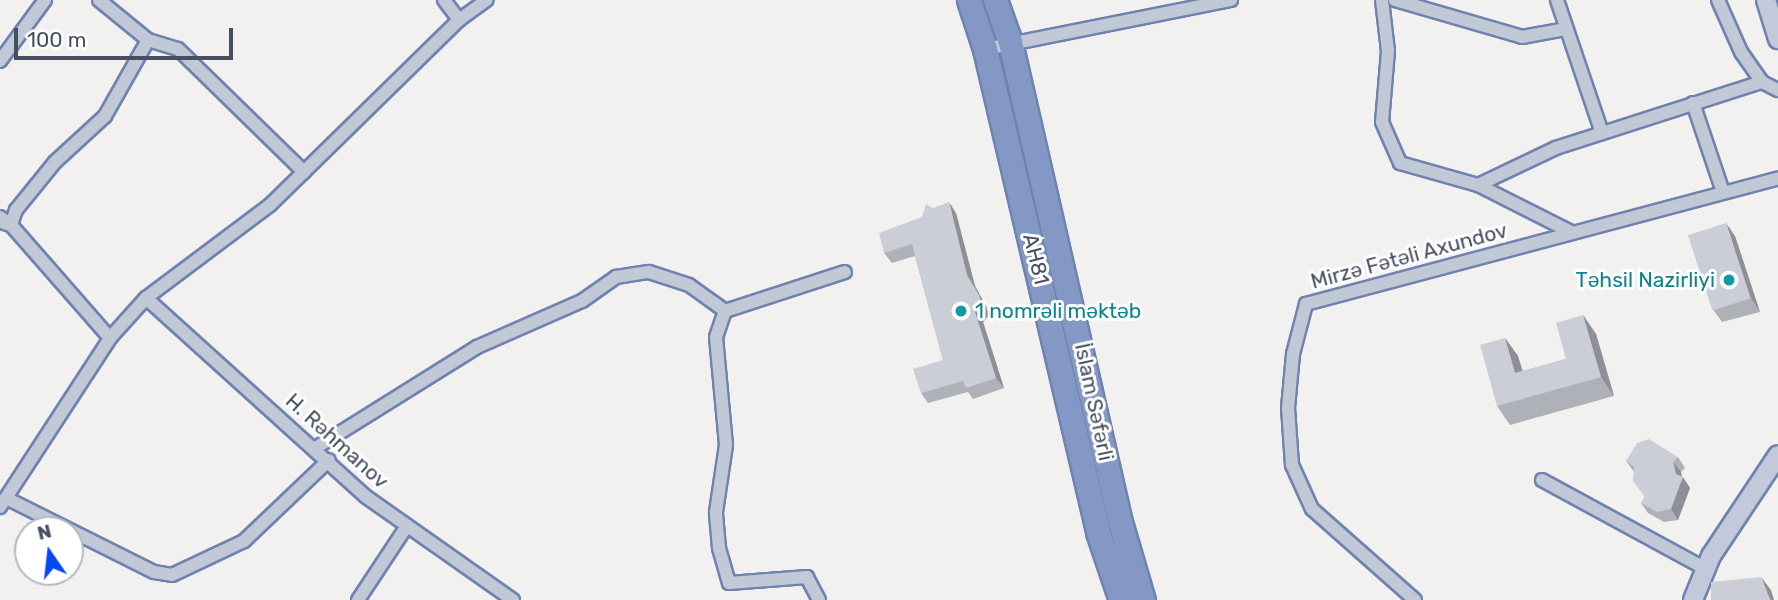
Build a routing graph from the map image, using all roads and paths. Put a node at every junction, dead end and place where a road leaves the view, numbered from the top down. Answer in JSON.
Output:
{"nodes":[{"id":1,"x":45,"y":0,"type":"edge"},
{"id":2,"x":99,"y":0,"type":"edge"},
{"id":3,"x":444,"y":0,"type":"edge"},
{"id":4,"x":488,"y":0,"type":"edge"},
{"id":5,"x":969,"y":0,"type":"edge"},
{"id":6,"x":995,"y":0,"type":"edge"},
{"id":7,"x":1231,"y":0,"type":"edge"},
{"id":8,"x":1382,"y":0,"type":"edge"},
{"id":9,"x":1395,"y":0,"type":"edge"},
{"id":10,"x":1557,"y":0,"type":"edge"},
{"id":11,"x":1718,"y":0,"type":"edge"},
{"id":12,"x":1766,"y":0,"type":"edge"},
{"id":13,"x":459,"y":20,"type":"junction"},
{"id":14,"x":1566,"y":29,"type":"junction"},
{"id":15,"x":1778,"y":39,"type":"edge"},
{"id":16,"x":148,"y":40,"type":"junction"},
{"id":17,"x":1010,"y":42,"type":"junction"},
{"id":18,"x":985,"y":49,"type":"junction"},
{"id":19,"x":0,"y":61,"type":"edge"},
{"id":20,"x":1762,"y":82,"type":"junction"},
{"id":21,"x":1778,"y":90,"type":"edge"},
{"id":22,"x":1693,"y":103,"type":"junction"},
{"id":23,"x":1602,"y":133,"type":"junction"},
{"id":24,"x":304,"y":172,"type":"junction"},
{"id":25,"x":1778,"y":178,"type":"edge"},
{"id":26,"x":1478,"y":185,"type":"junction"},
{"id":27,"x":1723,"y":192,"type":"junction"},
{"id":28,"x":0,"y":217,"type":"edge"},
{"id":29,"x":6,"y":224,"type":"edge"},
{"id":30,"x":1571,"y":232,"type":"junction"},
{"id":31,"x":845,"y":272,"type":"dead end"},
{"id":32,"x":146,"y":298,"type":"junction"},
{"id":33,"x":726,"y":311,"type":"junction"},
{"id":34,"x":110,"y":338,"type":"junction"},
{"id":35,"x":317,"y":447,"type":"junction"},
{"id":36,"x":1778,"y":455,"type":"edge"},
{"id":37,"x":329,"y":460,"type":"junction"},
{"id":38,"x":1542,"y":480,"type":"dead end"},
{"id":39,"x":3,"y":502,"type":"edge"},
{"id":40,"x":407,"y":526,"type":"junction"},
{"id":41,"x":1706,"y":569,"type":"junction"},
{"id":42,"x":358,"y":600,"type":"edge"},
{"id":43,"x":513,"y":600,"type":"edge"},
{"id":44,"x":819,"y":600,"type":"edge"},
{"id":45,"x":1121,"y":600,"type":"edge"},
{"id":46,"x":1143,"y":600,"type":"edge"},
{"id":47,"x":1415,"y":600,"type":"edge"},
{"id":48,"x":1693,"y":600,"type":"edge"}],
"edges":[{"from":1,"to":19,"type":"street"},
{"from":2,"to":16,"type":"street"},
{"from":3,"to":13,"type":"street"},
{"from":4,"to":13,"type":"street"},
{"from":5,"to":18,"type":"highway","name":"AH81"},
{"from":6,"to":17,"type":"highway","name":"İslam Səfərli"},
{"from":7,"to":17,"type":"street"},
{"from":8,"to":26,"type":"street"},
{"from":9,"to":14,"type":"street"},
{"from":10,"to":14,"type":"street"},
{"from":11,"to":20,"type":"street"},
{"from":12,"to":15,"type":"main road"},
{"from":13,"to":24,"type":"street"},
{"from":14,"to":23,"type":"street"},
{"from":16,"to":24,"type":"street"},
{"from":16,"to":29,"type":"street"},
{"from":17,"to":18,"type":"street"},
{"from":17,"to":46,"type":"highway","name":"İslam Səfərli"},
{"from":18,"to":45,"type":"highway","name":"AH81"},
{"from":20,"to":21,"type":"street"},
{"from":20,"to":22,"type":"street"},
{"from":22,"to":23,"type":"street"},
{"from":22,"to":27,"type":"street"},
{"from":23,"to":26,"type":"street"},
{"from":24,"to":32,"type":"street"},
{"from":25,"to":27,"type":"street","name":"Mirzə Fətəli Axundov"},
{"from":26,"to":30,"type":"street"},
{"from":27,"to":30,"type":"street","name":"Mirzə Fətəli Axundov"},
{"from":28,"to":29,"type":"street"},
{"from":29,"to":34,"type":"street"},
{"from":30,"to":47,"type":"street","name":"Mirzə Fətəli Axundov"},
{"from":31,"to":33,"type":"street"},
{"from":32,"to":34,"type":"street"},
{"from":32,"to":35,"type":"street","name":"H. Rəhmanov"},
{"from":33,"to":35,"type":"street"},
{"from":33,"to":44,"type":"street"},
{"from":34,"to":39,"type":"street"},
{"from":35,"to":37,"type":"street","name":"H. Rəhmanov"},
{"from":36,"to":41,"type":"main road"},
{"from":37,"to":39,"type":"street"},
{"from":37,"to":40,"type":"street","name":"H. Rəhmanov"},
{"from":38,"to":41,"type":"street"},
{"from":40,"to":42,"type":"street"},
{"from":40,"to":43,"type":"street","name":"H. Rəhmanov"},
{"from":41,"to":48,"type":"main road"}]}
